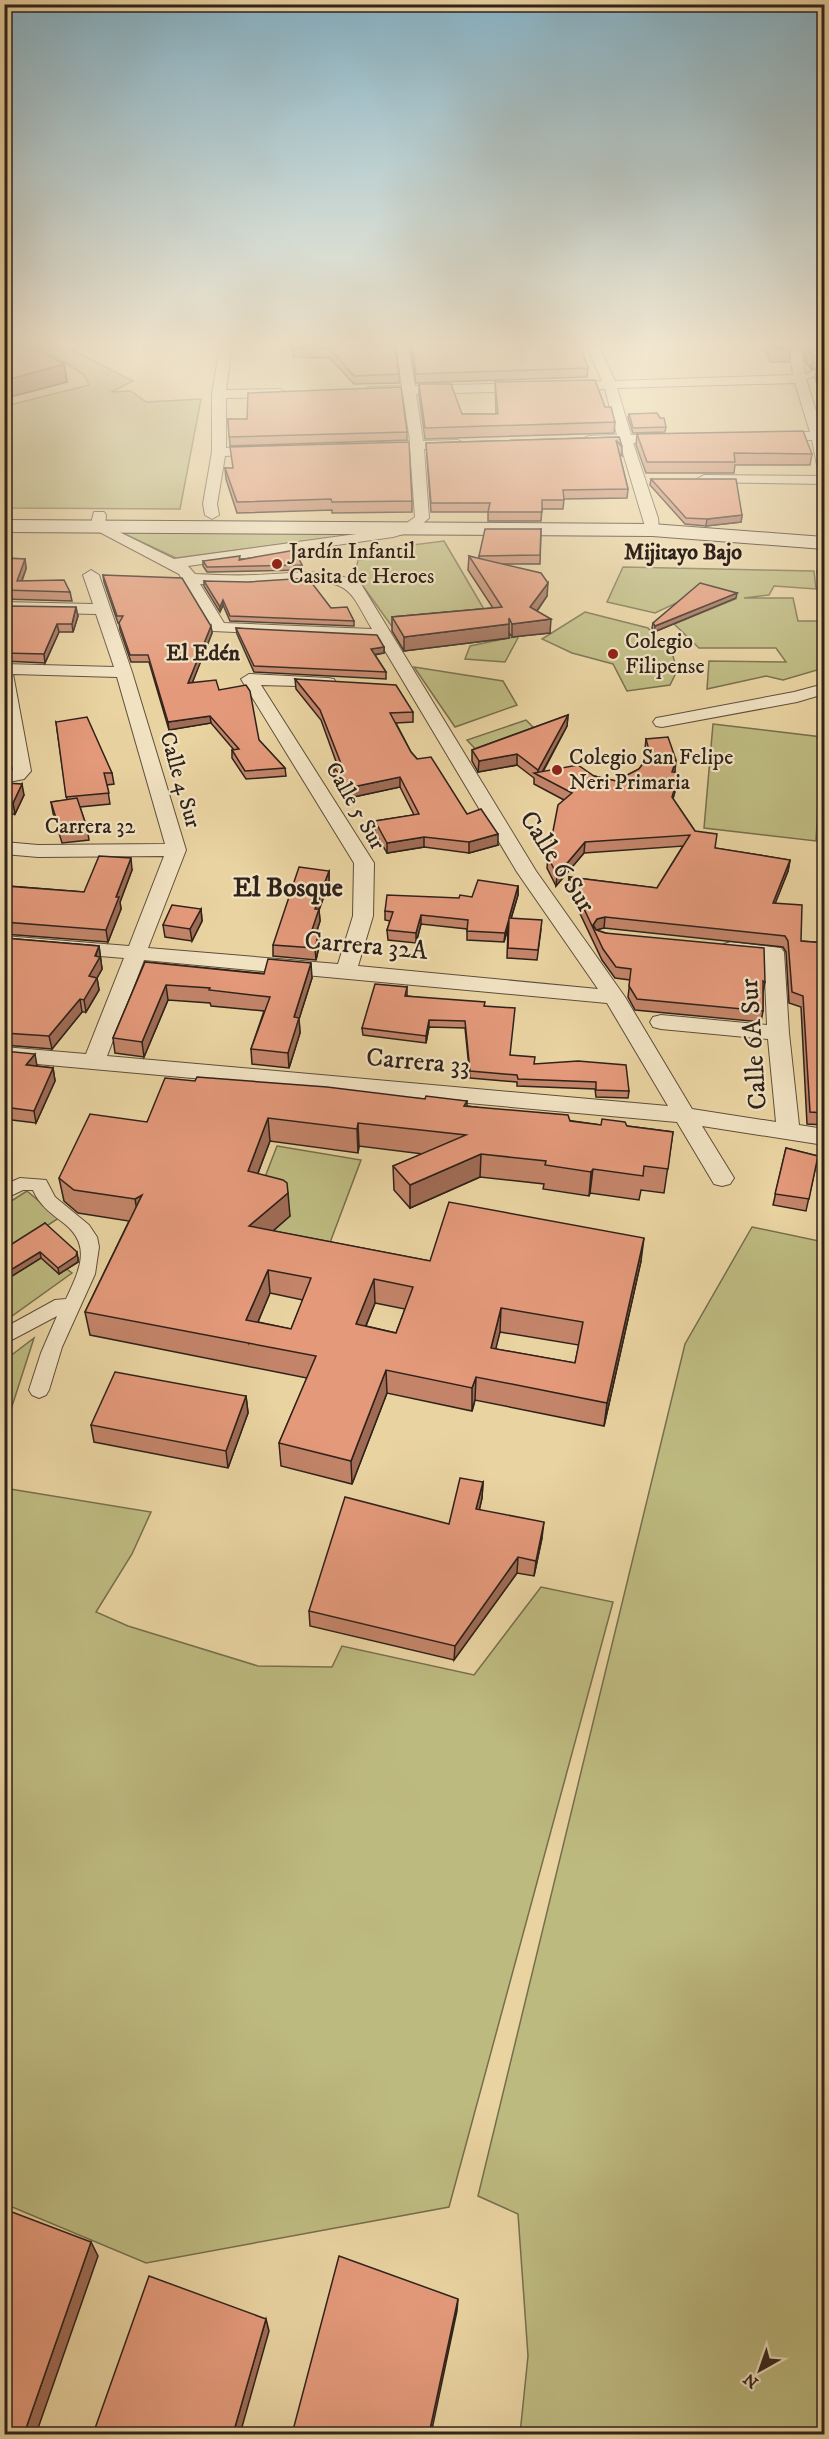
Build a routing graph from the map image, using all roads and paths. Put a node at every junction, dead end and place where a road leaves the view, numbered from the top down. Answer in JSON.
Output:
{"nodes":[{"id":1,"x":218,"y":460,"type":"edge"},
{"id":2,"x":417,"y":460,"type":"edge"},
{"id":3,"x":635,"y":460,"type":"edge"},
{"id":4,"x":686,"y":479,"type":"edge"},
{"id":5,"x":825,"y":480,"type":"edge"},
{"id":6,"x":4,"y":514,"type":"edge"},
{"id":7,"x":212,"y":515,"type":"junction"},
{"id":8,"x":98,"y":521,"type":"junction"},
{"id":9,"x":416,"y":524,"type":"junction"},
{"id":10,"x":652,"y":524,"type":"junction"},
{"id":11,"x":4,"y":526,"type":"edge"},
{"id":12,"x":825,"y":530,"type":"edge"},
{"id":13,"x":825,"y":543,"type":"edge"},
{"id":14,"x":173,"y":564,"type":"junction"},
{"id":15,"x":91,"y":575,"type":"dead end"},
{"id":16,"x":191,"y":579,"type":"junction"},
{"id":17,"x":4,"y":606,"type":"edge"},
{"id":18,"x":101,"y":609,"type":"junction"},
{"id":19,"x":381,"y":634,"type":"junction"},
{"id":20,"x":4,"y":671,"type":"edge"},
{"id":21,"x":124,"y":672,"type":"junction"},
{"id":22,"x":350,"y":684,"type":"edge"},
{"id":23,"x":395,"y":687,"type":"edge"},
{"id":24,"x":417,"y":688,"type":"junction"},
{"id":25,"x":825,"y":688,"type":"edge"},
{"id":26,"x":662,"y":722,"type":"dead end"},
{"id":27,"x":4,"y":778,"type":"edge"},
{"id":28,"x":4,"y":848,"type":"edge"},
{"id":29,"x":176,"y":850,"type":"junction"},
{"id":30,"x":4,"y":942,"type":"edge"},
{"id":31,"x":706,"y":946,"type":"edge"},
{"id":32,"x":137,"y":953,"type":"junction"},
{"id":33,"x":346,"y":971,"type":"junction"},
{"id":34,"x":614,"y":997,"type":"junction"},
{"id":35,"x":661,"y":1022,"type":"dead end"},
{"id":36,"x":778,"y":1034,"type":"junction"},
{"id":37,"x":4,"y":1054,"type":"edge"},
{"id":38,"x":94,"y":1062,"type":"junction"},
{"id":39,"x":684,"y":1115,"type":"junction"},
{"id":40,"x":788,"y":1132,"type":"junction"},
{"id":41,"x":825,"y":1137,"type":"edge"},
{"id":42,"x":722,"y":1179,"type":"dead end"},
{"id":43,"x":4,"y":1193,"type":"edge"},
{"id":44,"x":67,"y":1317,"type":"junction"},
{"id":45,"x":4,"y":1337,"type":"edge"},
{"id":46,"x":39,"y":1390,"type":"dead end"}],
"edges":[{"from":1,"to":7,"type":"street"},
{"from":2,"to":9,"type":"street"},
{"from":3,"to":10,"type":"street"},
{"from":4,"to":5,"type":"street"},
{"from":6,"to":8,"type":"main road"},
{"from":7,"to":8,"type":"main road"},
{"from":7,"to":9,"type":"main road"},
{"from":8,"to":9,"type":"main road"},
{"from":8,"to":11,"type":"main road"},
{"from":8,"to":14,"type":"street"},
{"from":9,"to":10,"type":"main road"},
{"from":9,"to":14,"type":"street"},
{"from":10,"to":12,"type":"main road"},
{"from":10,"to":13,"type":"main road"},
{"from":14,"to":16,"type":"street"},
{"from":15,"to":18,"type":"street","name":"Calle 4 Sur"},
{"from":16,"to":19,"type":"street"},
{"from":16,"to":19,"type":"street","name":"Calle 6 Sur"},
{"from":17,"to":18,"type":"street"},
{"from":18,"to":21,"type":"street","name":"Calle 4 Sur"},
{"from":19,"to":24,"type":"street","name":"Calle 6 Sur"},
{"from":20,"to":21,"type":"street"},
{"from":20,"to":27,"type":"street"},
{"from":21,"to":29,"type":"street","name":"Calle 4 Sur"},
{"from":22,"to":33,"type":"street","name":"Calle 5 Sur"},
{"from":23,"to":24,"type":"street"},
{"from":24,"to":34,"type":"street","name":"Calle 6 Sur"},
{"from":25,"to":26,"type":"street"},
{"from":28,"to":29,"type":"street","name":"Carrera 32"},
{"from":29,"to":32,"type":"street","name":"Calle 4 Sur"},
{"from":30,"to":32,"type":"street","name":"Carrera 32A"},
{"from":31,"to":36,"type":"street","name":"Calle 6A Sur"},
{"from":32,"to":33,"type":"street","name":"Carrera 32A"},
{"from":32,"to":38,"type":"street","name":"Calle 4 Sur"},
{"from":33,"to":34,"type":"street","name":"Carrera 32A"},
{"from":34,"to":39,"type":"street","name":"Calle 6 Sur"},
{"from":35,"to":36,"type":"street"},
{"from":36,"to":40,"type":"street","name":"Calle 6A Sur"},
{"from":37,"to":38,"type":"street","name":"Carrera 33"},
{"from":38,"to":39,"type":"street","name":"Carrera 33"},
{"from":39,"to":40,"type":"street","name":"Carrera 33"},
{"from":39,"to":42,"type":"street","name":"Calle 6 Sur"},
{"from":40,"to":41,"type":"street","name":"Carrera 33"},
{"from":43,"to":44,"type":"street"},
{"from":44,"to":45,"type":"street"},
{"from":44,"to":46,"type":"street"}]}
